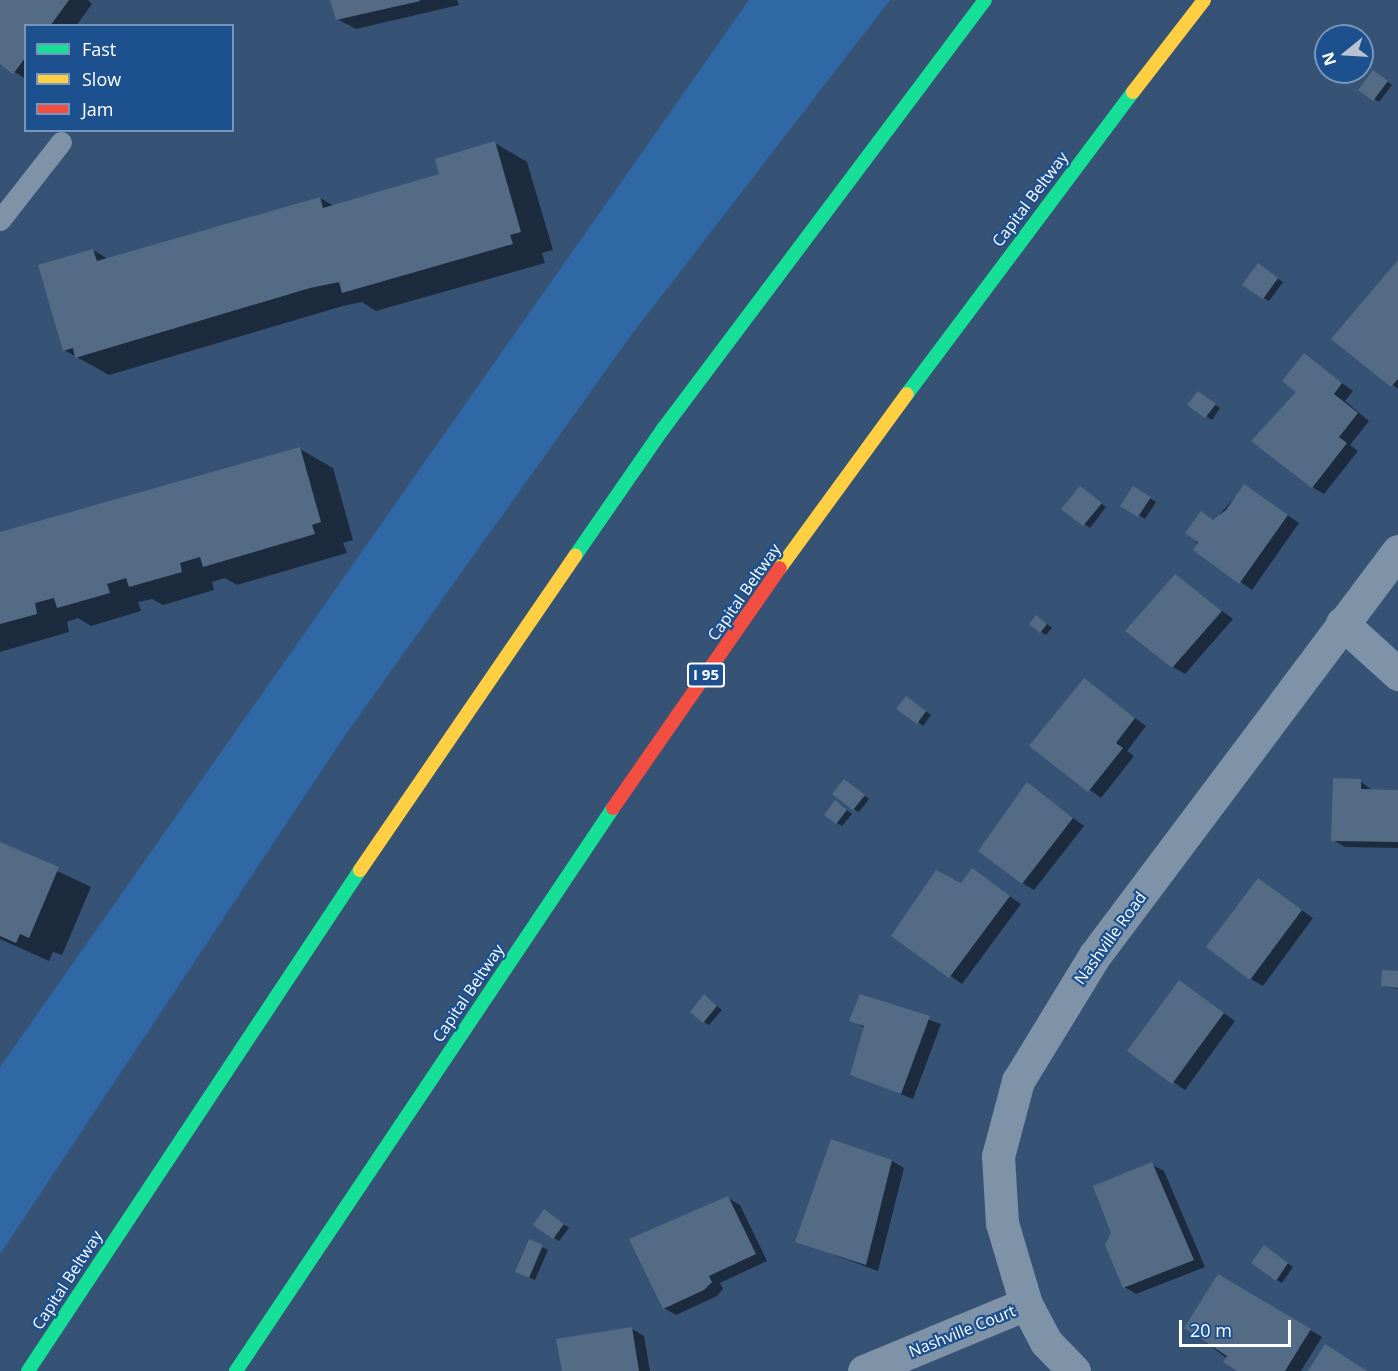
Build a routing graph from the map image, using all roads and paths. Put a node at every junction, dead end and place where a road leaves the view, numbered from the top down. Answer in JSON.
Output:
{"nodes":[{"id":1,"x":985,"y":0,"type":"edge"},
{"id":2,"x":1204,"y":0,"type":"edge"},
{"id":3,"x":61,"y":142,"type":"dead end"},
{"id":4,"x":0,"y":220,"type":"edge"},
{"id":5,"x":1398,"y":551,"type":"edge"},
{"id":6,"x":1342,"y":623,"type":"junction"},
{"id":7,"x":1398,"y":674,"type":"edge"},
{"id":8,"x":1026,"y":1304,"type":"junction"},
{"id":9,"x":27,"y":1371,"type":"edge"},
{"id":10,"x":236,"y":1371,"type":"edge"},
{"id":11,"x":864,"y":1371,"type":"edge"},
{"id":12,"x":1074,"y":1371,"type":"edge"}],
"edges":[{"from":1,"to":9,"type":"highway","name":"Capital Beltway"},
{"from":2,"to":10,"type":"highway","name":"Capital Beltway","number":"I 95"},
{"from":3,"to":4,"type":"lane"},
{"from":5,"to":6,"type":"street","name":"Nashville Road"},
{"from":6,"to":7,"type":"street"},
{"from":6,"to":8,"type":"street","name":"Nashville Road"},
{"from":8,"to":11,"type":"street","name":"Nashville Court"},
{"from":8,"to":12,"type":"street","name":"Nashville Road"}]}
